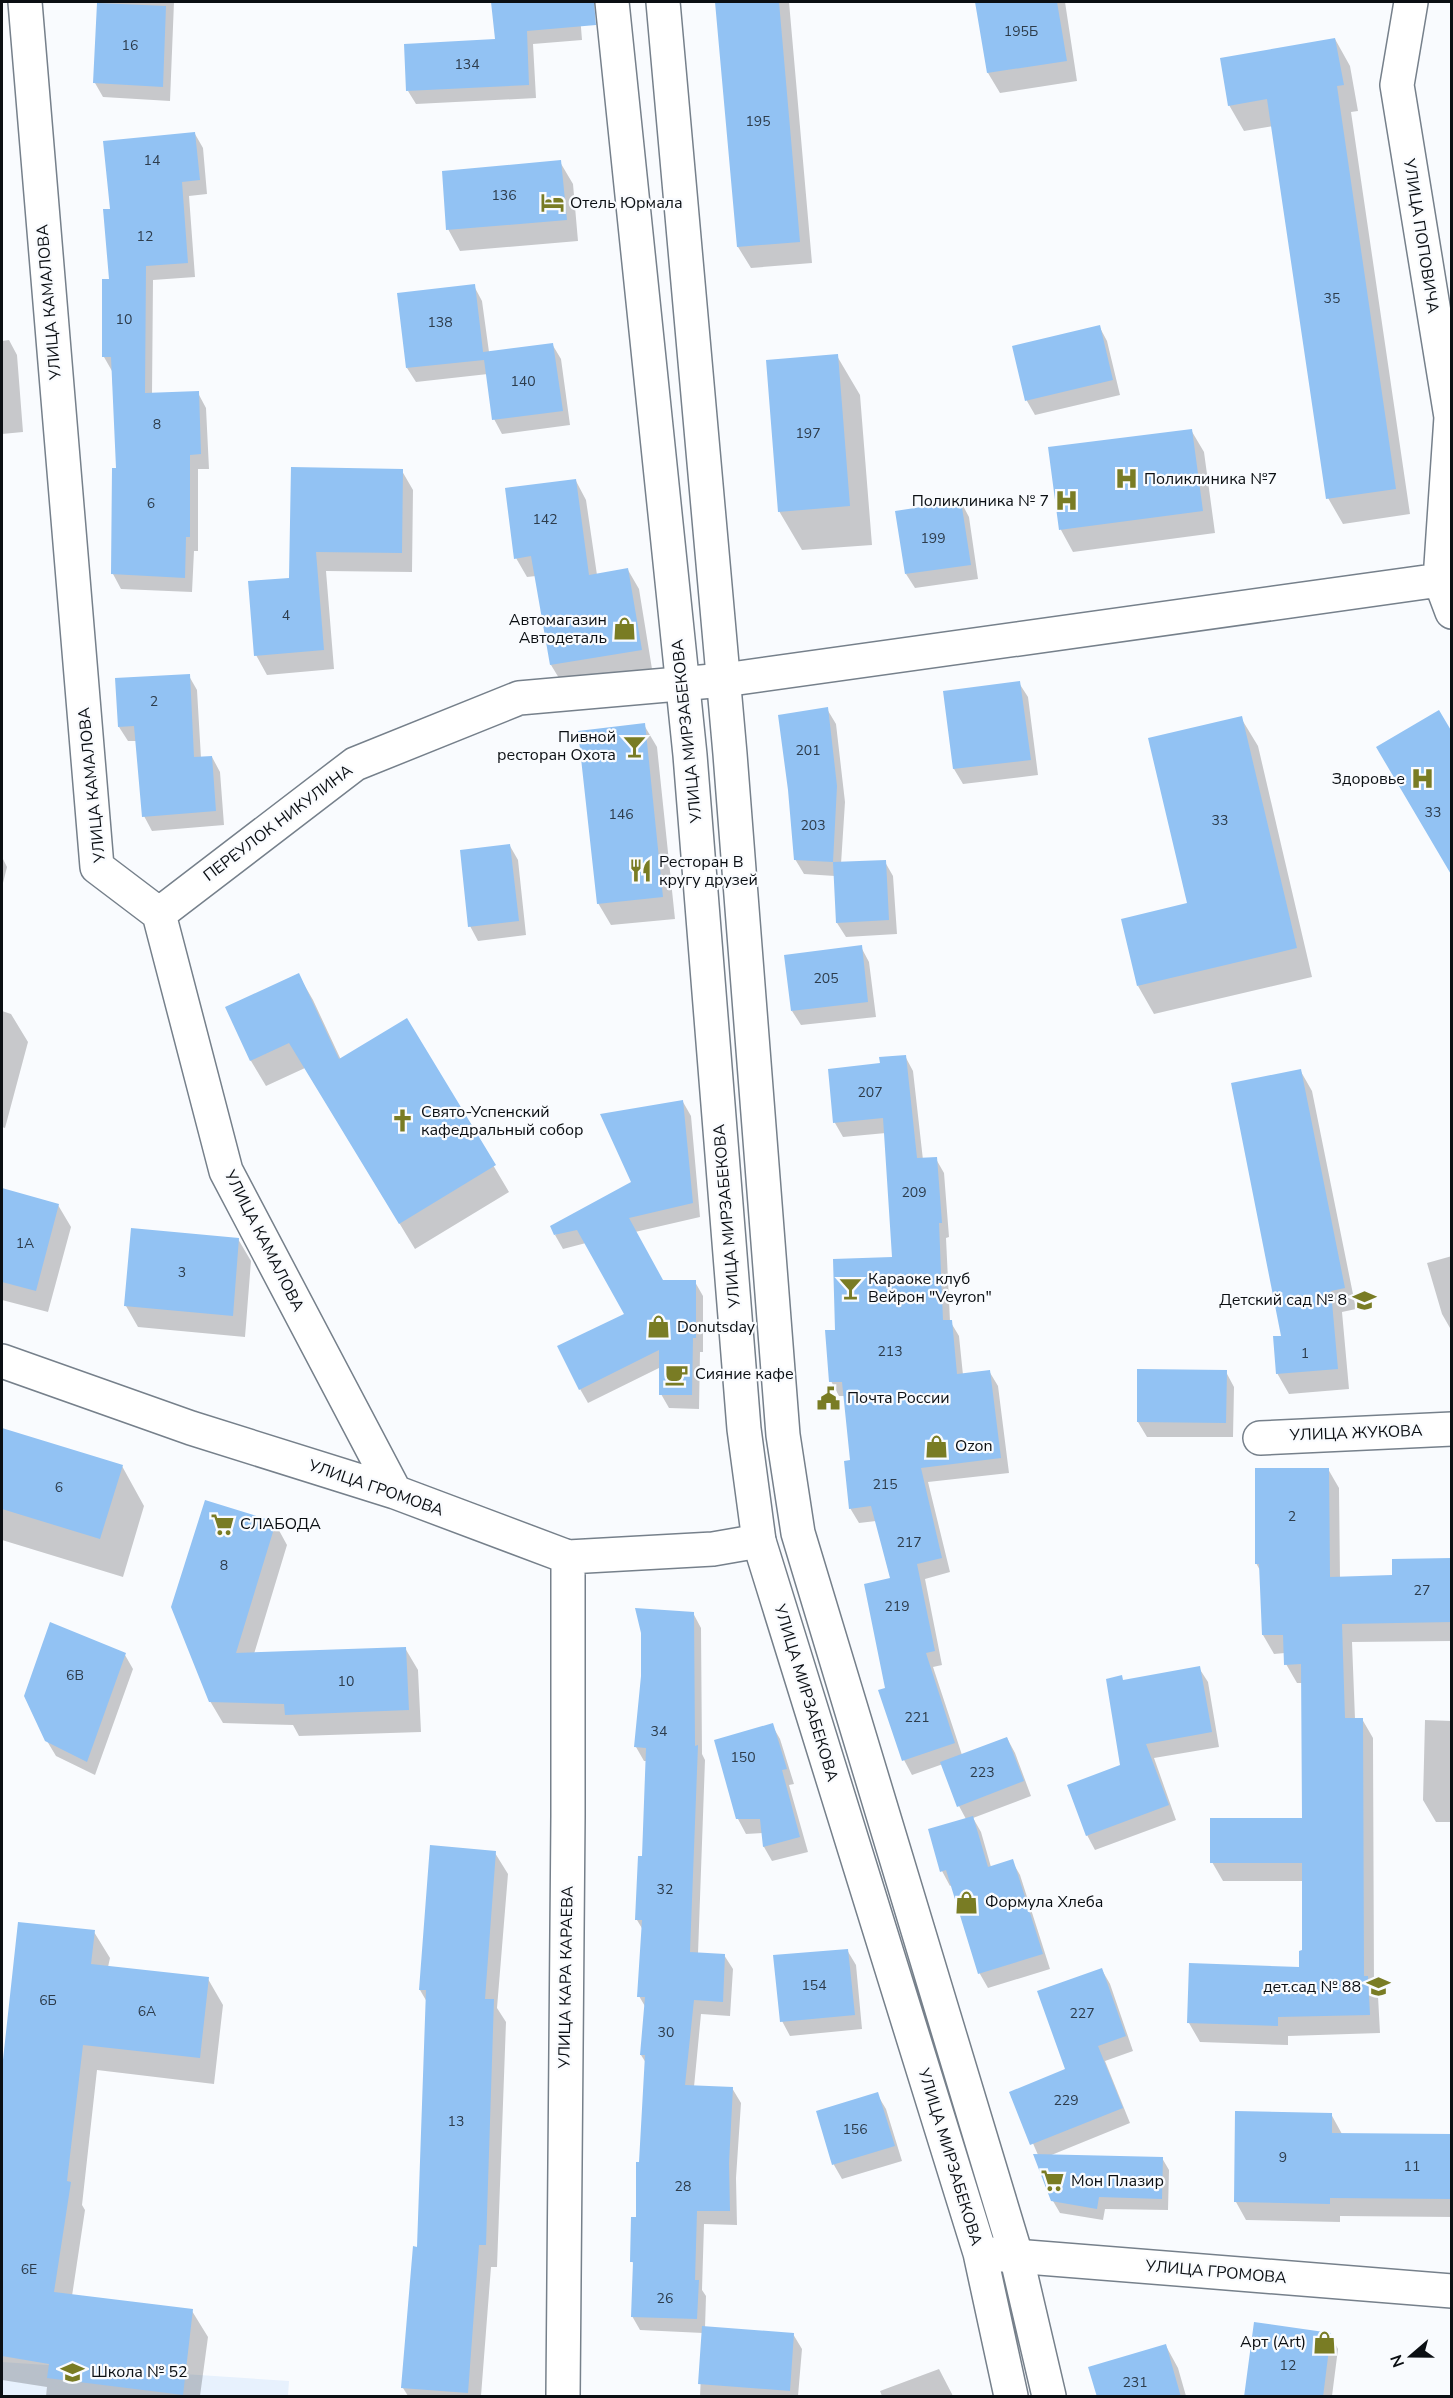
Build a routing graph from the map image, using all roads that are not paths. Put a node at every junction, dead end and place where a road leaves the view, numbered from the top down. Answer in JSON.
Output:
{"nodes":[{"id":1,"x":25,"y":2,"type":"edge"},
{"id":2,"x":612,"y":2,"type":"edge"},
{"id":3,"x":663,"y":2,"type":"edge"},
{"id":4,"x":1411,"y":2,"type":"edge"},
{"id":5,"x":1440,"y":580,"type":"junction"},
{"id":6,"x":1452,"y":612,"type":"edge"},
{"id":7,"x":724,"y":680,"type":"junction"},
{"id":8,"x":682,"y":684,"type":"junction"},
{"id":9,"x":159,"y":914,"type":"junction"},
{"id":10,"x":2,"y":1361,"type":"edge"},
{"id":11,"x":1452,"y":1429,"type":"edge"},
{"id":12,"x":1260,"y":1438,"type":"dead end"},
{"id":13,"x":395,"y":1492,"type":"junction"},
{"id":14,"x":759,"y":1541,"type":"junction"},
{"id":15,"x":568,"y":1557,"type":"junction"},
{"id":16,"x":980,"y":2253,"type":"junction"},
{"id":17,"x":1016,"y":2255,"type":"junction"},
{"id":18,"x":1452,"y":2291,"type":"edge"},
{"id":19,"x":562,"y":2397,"type":"edge"},
{"id":20,"x":1011,"y":2397,"type":"edge"},
{"id":21,"x":1049,"y":2397,"type":"edge"}],
"edges":[{"from":1,"to":9,"type":"street","name":"УЛИЦА КАМАЛОВА"},
{"from":2,"to":8,"type":"street","name":"УЛИЦА МИРЗАБЕКОВА"},
{"from":3,"to":7,"type":"street"},
{"from":4,"to":5,"type":"street","name":"УЛИЦА ПОПОВИЧА"},
{"from":5,"to":6,"type":"street","name":"УЛИЦА ПОПОВИЧА"},
{"from":5,"to":7,"type":"street","name":"ПЕРЕУЛОК НИКУЛИНА"},
{"from":7,"to":8,"type":"street","name":"ПЕРЕУЛОК НИКУЛИНА"},
{"from":7,"to":17,"type":"street"},
{"from":8,"to":9,"type":"street","name":"ПЕРЕУЛОК НИКУЛИНА"},
{"from":8,"to":14,"type":"street","name":"УЛИЦА МИРЗАБЕКОВА"},
{"from":9,"to":13,"type":"street","name":"УЛИЦА КАМАЛОВА"},
{"from":10,"to":13,"type":"street","name":"УЛИЦА ГРОМОВА"},
{"from":11,"to":12,"type":"street","name":"УЛИЦА ЖУКОВА"},
{"from":13,"to":15,"type":"street","name":"УЛИЦА ГРОМОВА"},
{"from":14,"to":15,"type":"street","name":"УЛИЦА ГРОМОВА"},
{"from":14,"to":16,"type":"street","name":"УЛИЦА МИРЗАБЕКОВА"},
{"from":15,"to":19,"type":"street","name":"УЛИЦА КАРА КАРАЕВА"},
{"from":16,"to":17,"type":"street","name":"УЛИЦА ГРОМОВА"},
{"from":16,"to":20,"type":"street","name":"УЛИЦА МИРЗАБЕКОВА"},
{"from":17,"to":18,"type":"street","name":"УЛИЦА ГРОМОВА"},
{"from":17,"to":21,"type":"street"}]}
